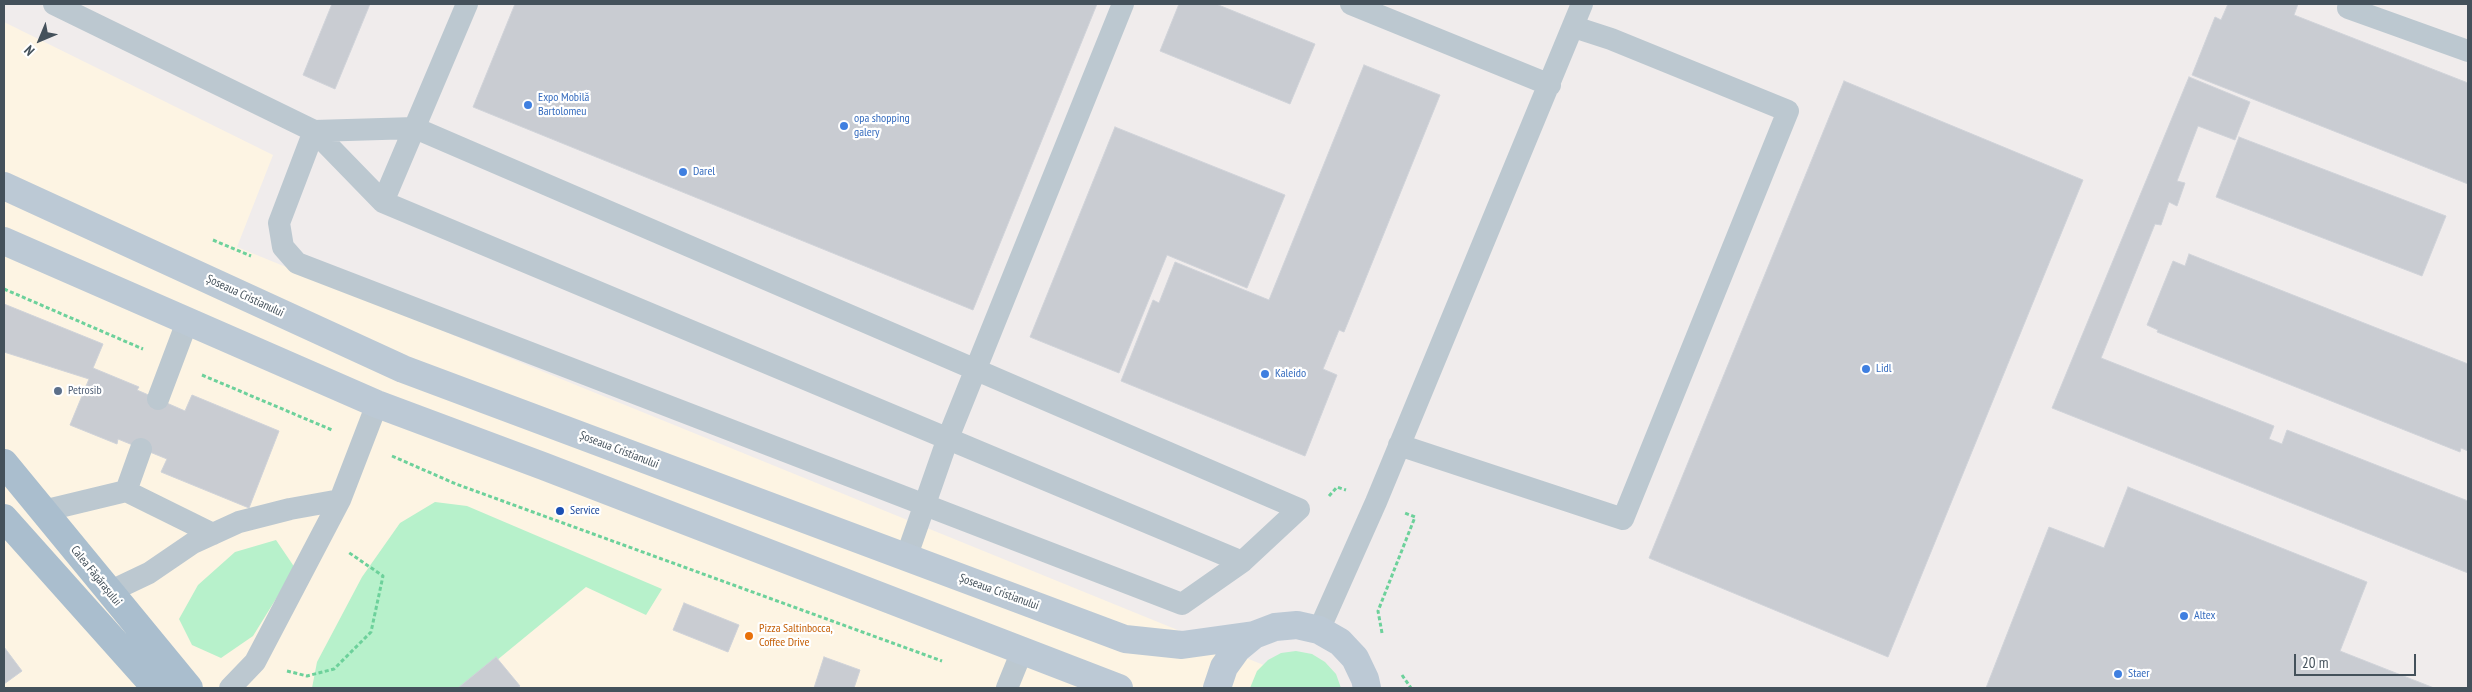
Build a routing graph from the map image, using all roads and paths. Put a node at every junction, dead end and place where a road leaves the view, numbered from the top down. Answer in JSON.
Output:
{"nodes":[{"id":1,"x":54,"y":4,"type":"edge"},
{"id":2,"x":467,"y":4,"type":"edge"},
{"id":3,"x":1123,"y":4,"type":"edge"},
{"id":4,"x":1351,"y":4,"type":"edge"},
{"id":5,"x":1582,"y":4,"type":"edge"},
{"id":6,"x":2349,"y":4,"type":"edge"},
{"id":7,"x":1574,"y":27,"type":"junction"},
{"id":8,"x":2468,"y":51,"type":"edge"},
{"id":9,"x":1550,"y":85,"type":"junction"},
{"id":10,"x":415,"y":128,"type":"junction"},
{"id":11,"x":314,"y":131,"type":"junction"},
{"id":12,"x":4,"y":186,"type":"edge"},
{"id":13,"x":383,"y":202,"type":"junction"},
{"id":14,"x":4,"y":241,"type":"edge"},
{"id":15,"x":4,"y":289,"type":"edge"},
{"id":16,"x":188,"y":322,"type":"junction"},
{"id":17,"x":172,"y":362,"type":"junction"},
{"id":18,"x":975,"y":371,"type":"junction"},
{"id":19,"x":158,"y":399,"type":"dead end"},
{"id":20,"x":377,"y":404,"type":"junction"},
{"id":21,"x":948,"y":438,"type":"junction"},
{"id":22,"x":362,"y":443,"type":"junction"},
{"id":23,"x":1399,"y":445,"type":"junction"},
{"id":24,"x":141,"y":449,"type":"dead end"},
{"id":25,"x":4,"y":463,"type":"edge"},
{"id":26,"x":126,"y":491,"type":"junction"},
{"id":27,"x":340,"y":500,"type":"junction"},
{"id":28,"x":924,"y":503,"type":"junction"},
{"id":29,"x":43,"y":511,"type":"junction"},
{"id":30,"x":4,"y":518,"type":"edge"},
{"id":31,"x":322,"y":533,"type":"junction"},
{"id":32,"x":213,"y":534,"type":"junction"},
{"id":33,"x":906,"y":558,"type":"junction"},
{"id":34,"x":1242,"y":562,"type":"junction"},
{"id":35,"x":109,"y":592,"type":"junction"},
{"id":36,"x":1320,"y":630,"type":"junction"},
{"id":37,"x":1254,"y":635,"type":"junction"},
{"id":38,"x":1022,"y":651,"type":"junction"},
{"id":39,"x":943,"y":661,"type":"dead end"},
{"id":40,"x":255,"y":662,"type":"junction"},
{"id":41,"x":156,"y":688,"type":"edge"},
{"id":42,"x":189,"y":688,"type":"edge"},
{"id":43,"x":230,"y":688,"type":"edge"},
{"id":44,"x":1007,"y":688,"type":"edge"},
{"id":45,"x":1119,"y":688,"type":"edge"},
{"id":46,"x":1217,"y":688,"type":"edge"},
{"id":47,"x":1367,"y":688,"type":"edge"}],
"edges":[{"from":1,"to":11,"type":"lane"},
{"from":2,"to":10,"type":"lane"},
{"from":3,"to":18,"type":"lane"},
{"from":4,"to":9,"type":"lane"},
{"from":5,"to":7,"type":"lane"},
{"from":6,"to":8,"type":"lane"},
{"from":7,"to":9,"type":"lane"},
{"from":7,"to":23,"type":"lane"},
{"from":9,"to":23,"type":"lane"},
{"from":10,"to":11,"type":"lane"},
{"from":10,"to":13,"type":"lane"},
{"from":10,"to":18,"type":"lane"},
{"from":11,"to":13,"type":"lane"},
{"from":11,"to":28,"type":"lane"},
{"from":12,"to":33,"type":"street","name":"Șoseaua Cristianului"},
{"from":13,"to":21,"type":"lane"},
{"from":14,"to":16,"type":"street"},
{"from":15,"to":17,"type":"path"},
{"from":16,"to":17,"type":"lane"},
{"from":16,"to":20,"type":"street"},
{"from":17,"to":19,"type":"lane"},
{"from":17,"to":22,"type":"path"},
{"from":18,"to":21,"type":"lane"},
{"from":18,"to":34,"type":"lane"},
{"from":20,"to":22,"type":"lane"},
{"from":20,"to":38,"type":"street"},
{"from":21,"to":28,"type":"lane"},
{"from":21,"to":34,"type":"lane"},
{"from":22,"to":27,"type":"lane"},
{"from":22,"to":39,"type":"path"},
{"from":23,"to":36,"type":"lane"},
{"from":24,"to":26,"type":"lane"},
{"from":25,"to":29,"type":"main road","name":"Calea Făgărașului"},
{"from":26,"to":29,"type":"lane"},
{"from":26,"to":32,"type":"lane"},
{"from":27,"to":31,"type":"lane"},
{"from":27,"to":32,"type":"lane"},
{"from":28,"to":33,"type":"lane"},
{"from":28,"to":34,"type":"lane"},
{"from":29,"to":35,"type":"main road","name":"Calea Făgărașului"},
{"from":30,"to":41,"type":"main road"},
{"from":31,"to":40,"type":"lane"},
{"from":31,"to":40,"type":"path"},
{"from":32,"to":35,"type":"lane"},
{"from":33,"to":37,"type":"street","name":"Șoseaua Cristianului"},
{"from":35,"to":42,"type":"main road","name":"Calea Făgărașului"},
{"from":36,"to":37,"type":"street","name":"Șoseaua Cristianului"},
{"from":36,"to":47,"type":"street","name":"Șoseaua Cristianului"},
{"from":37,"to":46,"type":"street","name":"Șoseaua Cristianului"},
{"from":38,"to":44,"type":"lane"},
{"from":38,"to":45,"type":"street"},
{"from":40,"to":43,"type":"lane"}]}
